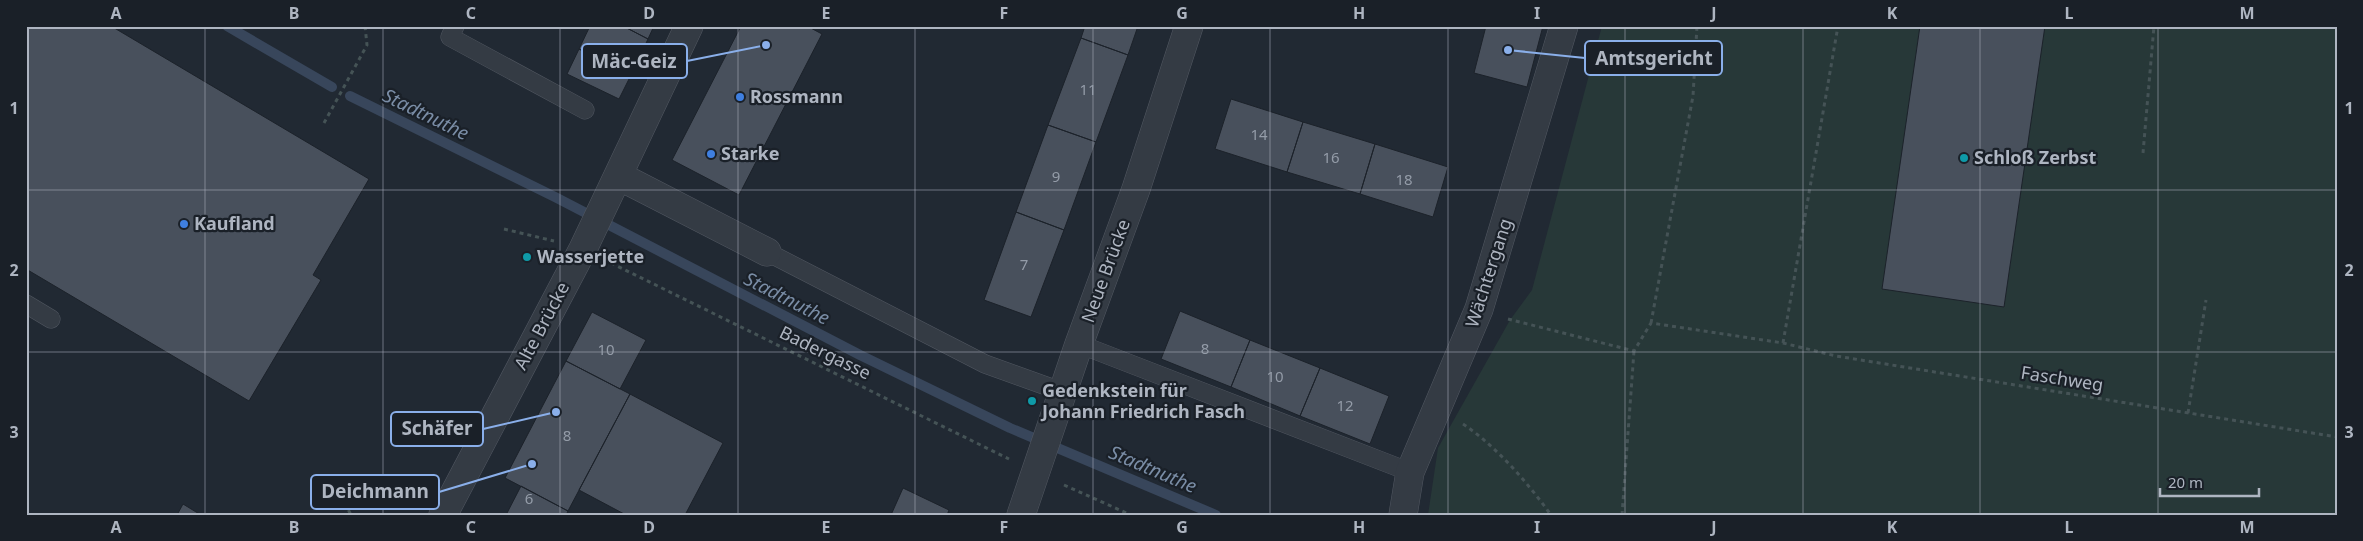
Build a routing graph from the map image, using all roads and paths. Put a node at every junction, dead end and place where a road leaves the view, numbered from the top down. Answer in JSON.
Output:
{"nodes":[{"id":1,"x":365,"y":26,"type":"edge"},
{"id":2,"x":455,"y":26,"type":"edge"},
{"id":3,"x":689,"y":26,"type":"edge"},
{"id":4,"x":1189,"y":26,"type":"edge"},
{"id":5,"x":1564,"y":26,"type":"edge"},
{"id":6,"x":1697,"y":26,"type":"edge"},
{"id":7,"x":1838,"y":26,"type":"edge"},
{"id":8,"x":2154,"y":26,"type":"edge"},
{"id":9,"x":585,"y":110,"type":"dead end"},
{"id":10,"x":324,"y":123,"type":"dead end"},
{"id":11,"x":2143,"y":153,"type":"dead end"},
{"id":12,"x":619,"y":176,"type":"junction"},
{"id":13,"x":504,"y":229,"type":"dead end"},
{"id":14,"x":584,"y":246,"type":"junction"},
{"id":15,"x":767,"y":252,"type":"joint"},
{"id":16,"x":2206,"y":300,"type":"dead end"},
{"id":17,"x":26,"y":304,"type":"edge"},
{"id":18,"x":1479,"y":309,"type":"junction"},
{"id":19,"x":51,"y":319,"type":"dead end"},
{"id":20,"x":1651,"y":322,"type":"junction"},
{"id":21,"x":1783,"y":343,"type":"junction"},
{"id":22,"x":1079,"y":344,"type":"junction"},
{"id":23,"x":1634,"y":351,"type":"junction"},
{"id":24,"x":1063,"y":392,"type":"junction"},
{"id":25,"x":1436,"y":407,"type":"junction"},
{"id":26,"x":2188,"y":413,"type":"junction"},
{"id":27,"x":2337,"y":437,"type":"edge"},
{"id":28,"x":1038,"y":470,"type":"junction"},
{"id":29,"x":1410,"y":472,"type":"junction"},
{"id":30,"x":341,"y":496,"type":"dead end"},
{"id":31,"x":351,"y":515,"type":"edge"},
{"id":32,"x":443,"y":515,"type":"edge"},
{"id":33,"x":1021,"y":515,"type":"edge"},
{"id":34,"x":1131,"y":515,"type":"edge"},
{"id":35,"x":1403,"y":515,"type":"edge"},
{"id":36,"x":1551,"y":515,"type":"edge"},
{"id":37,"x":1622,"y":515,"type":"edge"}],
"edges":[{"from":1,"to":10,"type":"path"},
{"from":2,"to":9,"type":"lane"},
{"from":3,"to":12,"type":"street","name":"Alte Brücke"},
{"from":4,"to":22,"type":"street","name":"Neue Brücke"},
{"from":5,"to":18,"type":"street","name":"Wächtergang"},
{"from":6,"to":20,"type":"path"},
{"from":7,"to":21,"type":"path"},
{"from":8,"to":11,"type":"path"},
{"from":12,"to":14,"type":"street","name":"Alte Brücke"},
{"from":12,"to":15,"type":"street"},
{"from":13,"to":14,"type":"path","name":"Badergasse"},
{"from":14,"to":28,"type":"path","name":"Badergasse"},
{"from":14,"to":32,"type":"street","name":"Alte Brücke"},
{"from":15,"to":24,"type":"lane"},
{"from":16,"to":26,"type":"path"},
{"from":17,"to":19,"type":"lane"},
{"from":18,"to":23,"type":"path"},
{"from":18,"to":25,"type":"street","name":"Wächtergang"},
{"from":20,"to":21,"type":"path","name":"Faschweg"},
{"from":20,"to":23,"type":"path"},
{"from":21,"to":26,"type":"path","name":"Faschweg"},
{"from":22,"to":24,"type":"street","name":"Neue Brücke"},
{"from":22,"to":29,"type":"lane"},
{"from":23,"to":37,"type":"path"},
{"from":24,"to":28,"type":"street","name":"Neue Brücke"},
{"from":25,"to":29,"type":"street","name":"Wächtergang"},
{"from":25,"to":36,"type":"path"},
{"from":26,"to":27,"type":"path","name":"Faschweg"},
{"from":28,"to":33,"type":"street","name":"Neue Brücke"},
{"from":28,"to":34,"type":"path","name":"Badergasse"},
{"from":29,"to":35,"type":"street","name":"Wächtergang"},
{"from":30,"to":31,"type":"path"}]}
